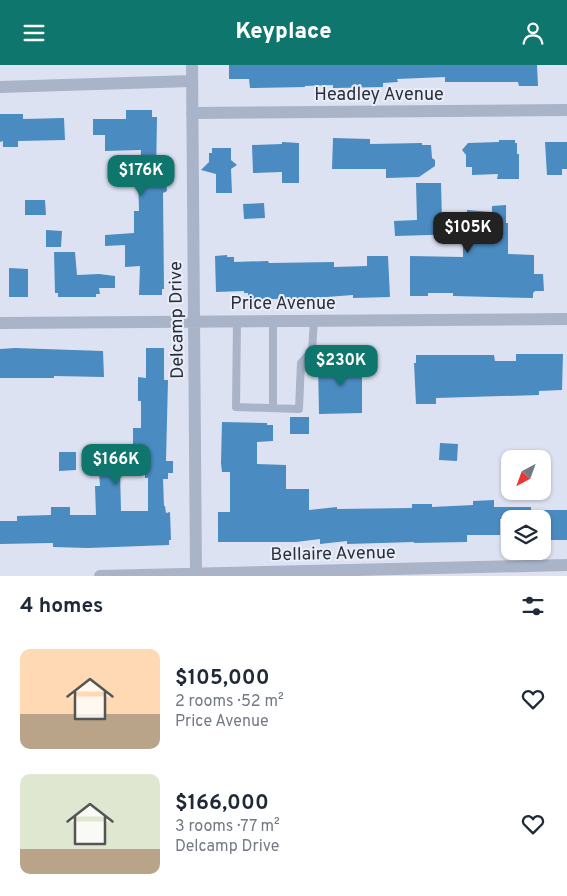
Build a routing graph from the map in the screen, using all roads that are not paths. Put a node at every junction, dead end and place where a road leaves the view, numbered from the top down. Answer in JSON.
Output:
{"nodes":[{"id":1,"x":192,"y":65,"type":"edge"},
{"id":2,"x":191,"y":81,"type":"junction"},
{"id":3,"x":0,"y":87,"type":"edge"},
{"id":4,"x":567,"y":111,"type":"edge"},
{"id":5,"x":192,"y":113,"type":"junction"},
{"id":6,"x":567,"y":319,"type":"edge"},
{"id":7,"x":194,"y":321,"type":"junction"},
{"id":8,"x":237,"y":321,"type":"junction"},
{"id":9,"x":273,"y":321,"type":"junction"},
{"id":10,"x":314,"y":321,"type":"junction"},
{"id":11,"x":0,"y":323,"type":"edge"},
{"id":12,"x":273,"y":408,"type":"junction"},
{"id":13,"x":567,"y":565,"type":"edge"},
{"id":14,"x":512,"y":571,"type":"edge"},
{"id":15,"x":459,"y":572,"type":"edge"},
{"id":16,"x":358,"y":573,"type":"edge"},
{"id":17,"x":196,"y":574,"type":"junction"},
{"id":18,"x":100,"y":576,"type":"edge"}],
"edges":[{"from":1,"to":2,"type":"street","name":"Delcamp Drive"},
{"from":2,"to":3,"type":"street"},
{"from":2,"to":5,"type":"street","name":"Delcamp Drive"},
{"from":4,"to":5,"type":"street","name":"Headley Avenue"},
{"from":5,"to":7,"type":"street","name":"Delcamp Drive"},
{"from":6,"to":10,"type":"street","name":"Price Avenue"},
{"from":7,"to":8,"type":"street","name":"Price Avenue"},
{"from":7,"to":11,"type":"street","name":"Price Avenue"},
{"from":7,"to":17,"type":"street","name":"Delcamp Drive"},
{"from":8,"to":9,"type":"street","name":"Price Avenue"},
{"from":8,"to":12,"type":"lane"},
{"from":9,"to":10,"type":"street","name":"Price Avenue"},
{"from":9,"to":12,"type":"lane"},
{"from":10,"to":12,"type":"lane"},
{"from":13,"to":14,"type":"street","name":"Bellaire Avenue"},
{"from":14,"to":15,"type":"street","name":"Bellaire Avenue"},
{"from":15,"to":16,"type":"street","name":"Bellaire Avenue"},
{"from":16,"to":17,"type":"street","name":"Bellaire Avenue"},
{"from":17,"to":18,"type":"street","name":"Bellaire Avenue"}]}
